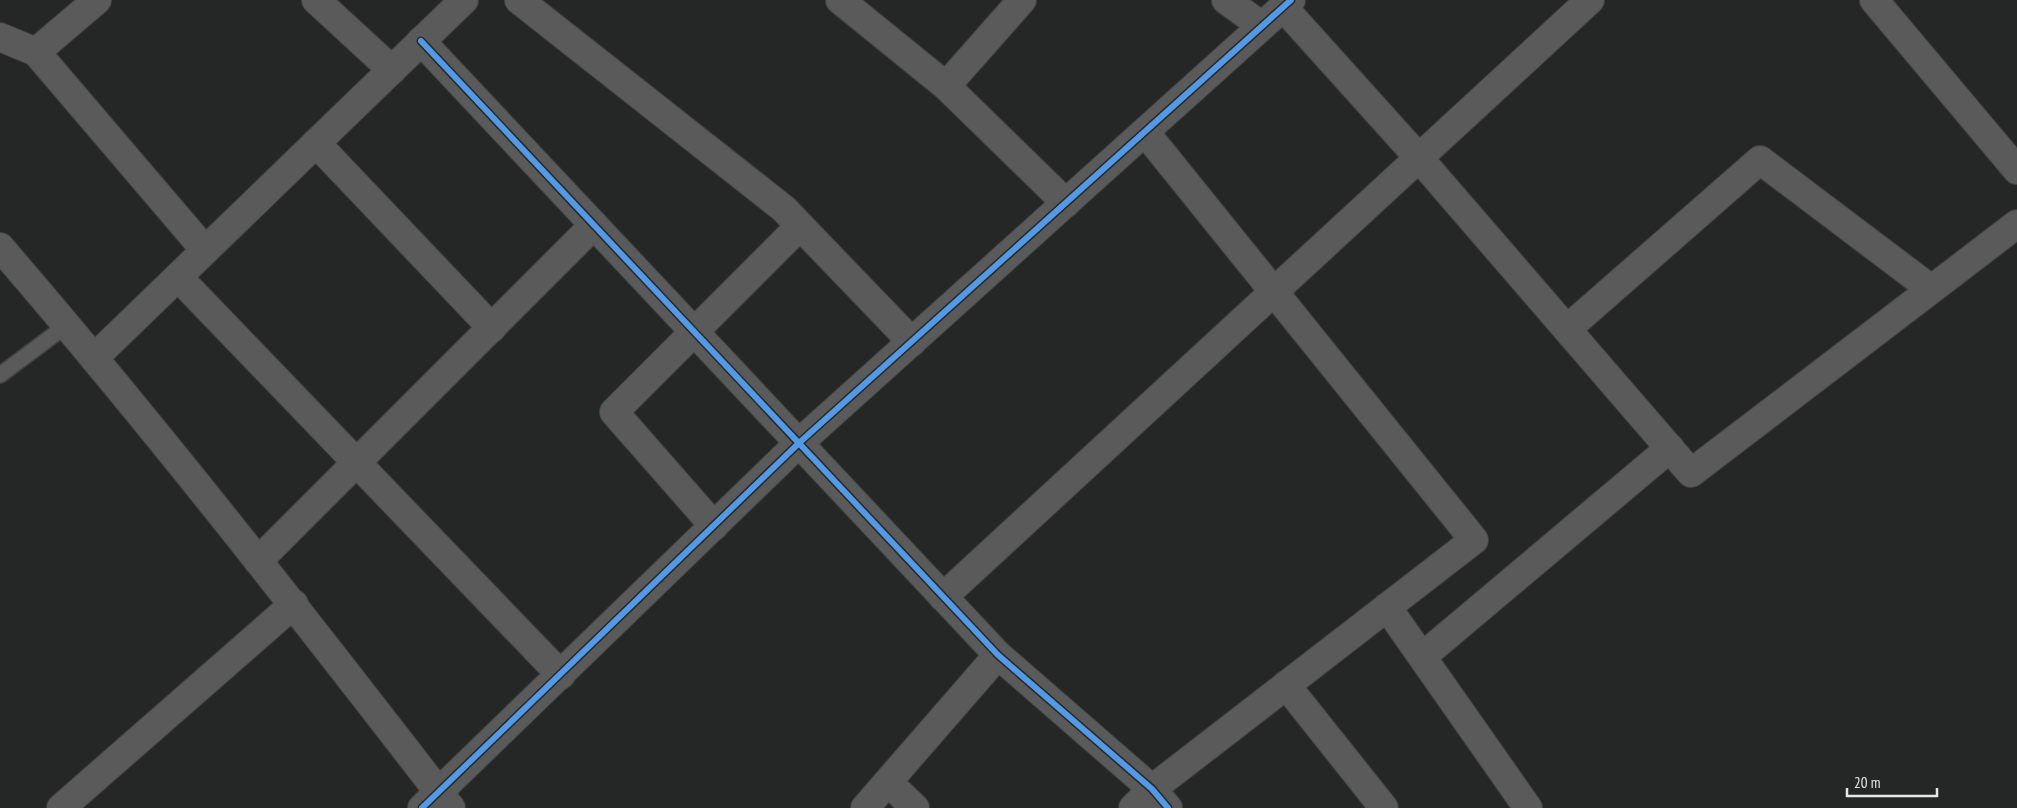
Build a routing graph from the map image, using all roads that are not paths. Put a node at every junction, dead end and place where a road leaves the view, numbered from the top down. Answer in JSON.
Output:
{"nodes":[{"id":1,"x":97,"y":0,"type":"edge"},
{"id":2,"x":316,"y":0,"type":"edge"},
{"id":3,"x":464,"y":0,"type":"edge"},
{"id":4,"x":519,"y":0,"type":"edge"},
{"id":5,"x":840,"y":0,"type":"edge"},
{"id":6,"x":1022,"y":0,"type":"edge"},
{"id":7,"x":1226,"y":0,"type":"edge"},
{"id":8,"x":1590,"y":0,"type":"edge"},
{"id":9,"x":1874,"y":0,"type":"edge"},
{"id":10,"x":1287,"y":4,"type":"edge"},
{"id":11,"x":1262,"y":26,"type":"junction"},
{"id":12,"x":0,"y":37,"type":"edge"},
{"id":13,"x":422,"y":41,"type":"junction"},
{"id":14,"x":36,"y":52,"type":"junction"},
{"id":15,"x":392,"y":70,"type":"junction"},
{"id":16,"x":946,"y":86,"type":"junction"},
{"id":17,"x":1145,"y":132,"type":"junction"},
{"id":18,"x":316,"y":143,"type":"junction"},
{"id":19,"x":1419,"y":158,"type":"junction"},
{"id":20,"x":2017,"y":170,"type":"edge"},
{"id":21,"x":1066,"y":203,"type":"junction"},
{"id":22,"x":2017,"y":224,"type":"edge"},
{"id":23,"x":594,"y":225,"type":"junction"},
{"id":24,"x":800,"y":226,"type":"junction"},
{"id":25,"x":0,"y":247,"type":"edge"},
{"id":26,"x":206,"y":250,"type":"junction"},
{"id":27,"x":178,"y":278,"type":"junction"},
{"id":28,"x":1931,"y":289,"type":"junction"},
{"id":29,"x":1273,"y":293,"type":"junction"},
{"id":30,"x":67,"y":325,"type":"junction"},
{"id":31,"x":492,"y":328,"type":"junction"},
{"id":32,"x":1567,"y":329,"type":"junction"},
{"id":33,"x":695,"y":332,"type":"junction"},
{"id":34,"x":912,"y":342,"type":"junction"},
{"id":35,"x":94,"y":358,"type":"junction"},
{"id":36,"x":0,"y":375,"type":"edge"},
{"id":37,"x":799,"y":443,"type":"junction"},
{"id":38,"x":1670,"y":448,"type":"junction"},
{"id":39,"x":356,"y":463,"type":"junction"},
{"id":40,"x":714,"y":526,"type":"junction"},
{"id":41,"x":258,"y":561,"type":"junction"},
{"id":42,"x":943,"y":596,"type":"junction"},
{"id":43,"x":294,"y":604,"type":"junction"},
{"id":44,"x":1386,"y":607,"type":"junction"},
{"id":45,"x":998,"y":656,"type":"junction"},
{"id":46,"x":1423,"y":656,"type":"junction"},
{"id":47,"x":561,"y":675,"type":"junction"},
{"id":48,"x":1286,"y":685,"type":"junction"},
{"id":49,"x":888,"y":782,"type":"junction"},
{"id":50,"x":1160,"y":798,"type":"edge"},
{"id":51,"x":437,"y":803,"type":"edge"},
{"id":52,"x":62,"y":808,"type":"edge"},
{"id":53,"x":865,"y":808,"type":"edge"},
{"id":54,"x":915,"y":808,"type":"edge"},
{"id":55,"x":1133,"y":808,"type":"edge"},
{"id":56,"x":1384,"y":808,"type":"edge"},
{"id":57,"x":1528,"y":808,"type":"edge"}],
"edges":[{"from":1,"to":14,"type":"street"},
{"from":2,"to":15,"type":"street"},
{"from":3,"to":13,"type":"street"},
{"from":4,"to":24,"type":"street"},
{"from":5,"to":16,"type":"street"},
{"from":6,"to":16,"type":"street"},
{"from":7,"to":11,"type":"street"},
{"from":8,"to":19,"type":"street"},
{"from":9,"to":20,"type":"street"},
{"from":10,"to":11,"type":"street"},
{"from":10,"to":19,"type":"street"},
{"from":11,"to":17,"type":"street"},
{"from":12,"to":14,"type":"street"},
{"from":13,"to":15,"type":"street"},
{"from":13,"to":23,"type":"street"},
{"from":14,"to":26,"type":"street"},
{"from":15,"to":18,"type":"street"},
{"from":16,"to":21,"type":"street"},
{"from":17,"to":21,"type":"street"},
{"from":17,"to":29,"type":"street"},
{"from":18,"to":26,"type":"street"},
{"from":18,"to":31,"type":"street"},
{"from":19,"to":29,"type":"street"},
{"from":19,"to":32,"type":"street"},
{"from":21,"to":34,"type":"street"},
{"from":22,"to":28,"type":"street"},
{"from":23,"to":31,"type":"street"},
{"from":23,"to":33,"type":"street"},
{"from":24,"to":33,"type":"street"},
{"from":24,"to":34,"type":"street"},
{"from":25,"to":30,"type":"street"},
{"from":26,"to":27,"type":"street"},
{"from":27,"to":35,"type":"street"},
{"from":27,"to":39,"type":"street"},
{"from":28,"to":32,"type":"street"},
{"from":28,"to":38,"type":"street"},
{"from":29,"to":42,"type":"street"},
{"from":29,"to":44,"type":"street"},
{"from":30,"to":35,"type":"street"},
{"from":30,"to":36,"type":"lane"},
{"from":31,"to":39,"type":"street"},
{"from":32,"to":38,"type":"street"},
{"from":33,"to":37,"type":"street"},
{"from":33,"to":40,"type":"street"},
{"from":34,"to":37,"type":"street"},
{"from":35,"to":41,"type":"street"},
{"from":37,"to":40,"type":"street"},
{"from":37,"to":42,"type":"street"},
{"from":38,"to":46,"type":"street"},
{"from":39,"to":41,"type":"street"},
{"from":39,"to":47,"type":"street"},
{"from":40,"to":47,"type":"street"},
{"from":41,"to":43,"type":"street"},
{"from":42,"to":45,"type":"street"},
{"from":43,"to":51,"type":"street"},
{"from":43,"to":52,"type":"street"},
{"from":44,"to":46,"type":"street"},
{"from":44,"to":48,"type":"street"},
{"from":45,"to":49,"type":"street"},
{"from":45,"to":50,"type":"street"},
{"from":46,"to":57,"type":"street"},
{"from":47,"to":51,"type":"street"},
{"from":48,"to":50,"type":"street"},
{"from":48,"to":56,"type":"street"},
{"from":49,"to":53,"type":"street"},
{"from":49,"to":54,"type":"street"},
{"from":50,"to":55,"type":"street"}]}
